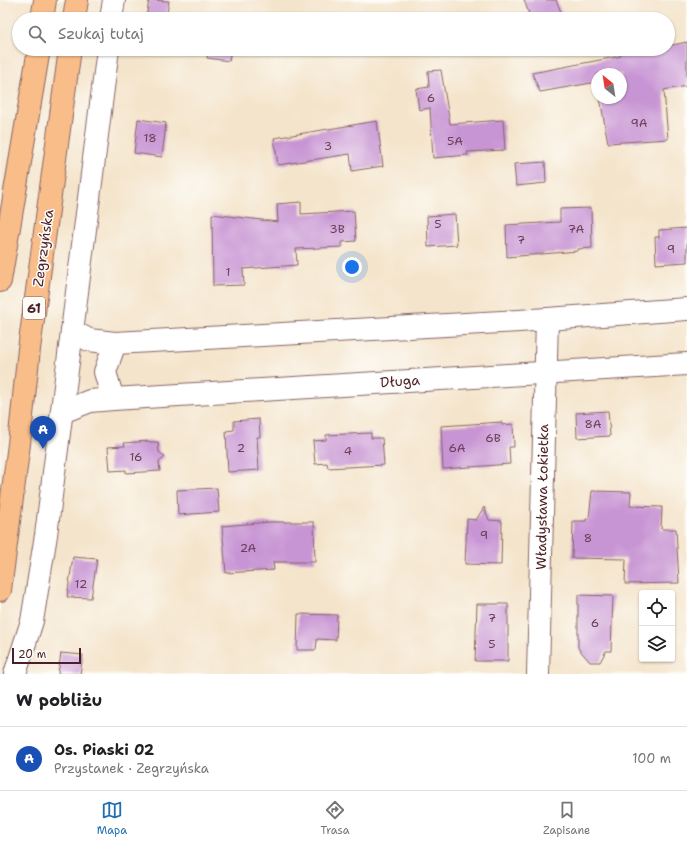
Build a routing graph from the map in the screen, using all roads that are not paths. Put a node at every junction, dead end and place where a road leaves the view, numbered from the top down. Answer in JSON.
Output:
{"nodes":[{"id":1,"x":45,"y":0,"type":"edge"},
{"id":2,"x":77,"y":0,"type":"edge"},
{"id":3,"x":114,"y":0,"type":"edge"},
{"id":4,"x":43,"y":12,"type":"edge"},
{"id":5,"x":75,"y":12,"type":"edge"},
{"id":6,"x":112,"y":12,"type":"edge"},
{"id":7,"x":38,"y":56,"type":"edge"},
{"id":8,"x":69,"y":56,"type":"edge"},
{"id":9,"x":107,"y":56,"type":"edge"},
{"id":10,"x":0,"y":281,"type":"edge"},
{"id":11,"x":687,"y":309,"type":"edge"},
{"id":12,"x":547,"y":319,"type":"junction"},
{"id":13,"x":72,"y":331,"type":"junction"},
{"id":14,"x":115,"y":343,"type":"junction"},
{"id":15,"x":687,"y":364,"type":"edge"},
{"id":16,"x":545,"y":372,"type":"junction"},
{"id":17,"x":113,"y":399,"type":"junction"},
{"id":18,"x":62,"y":412,"type":"junction"},
{"id":19,"x":0,"y":590,"type":"edge"},
{"id":20,"x":16,"y":674,"type":"edge"},
{"id":21,"x":538,"y":674,"type":"edge"}],
"edges":[{"from":1,"to":4,"type":"main road"},
{"from":2,"to":5,"type":"main road"},
{"from":3,"to":6,"type":"street"},
{"from":7,"to":10,"type":"main road"},
{"from":8,"to":19,"type":"main road","name":"Zegrzyńska","number":"61"},
{"from":9,"to":13,"type":"street"},
{"from":11,"to":12,"type":"street"},
{"from":12,"to":14,"type":"street"},
{"from":12,"to":16,"type":"street","name":"Władysława Łokietka"},
{"from":13,"to":14,"type":"street"},
{"from":13,"to":18,"type":"street"},
{"from":14,"to":17,"type":"street"},
{"from":15,"to":16,"type":"street","name":"Długa"},
{"from":16,"to":17,"type":"street","name":"Długa"},
{"from":16,"to":21,"type":"street","name":"Władysława Łokietka"},
{"from":17,"to":18,"type":"street","name":"Długa"},
{"from":18,"to":20,"type":"street"}]}
